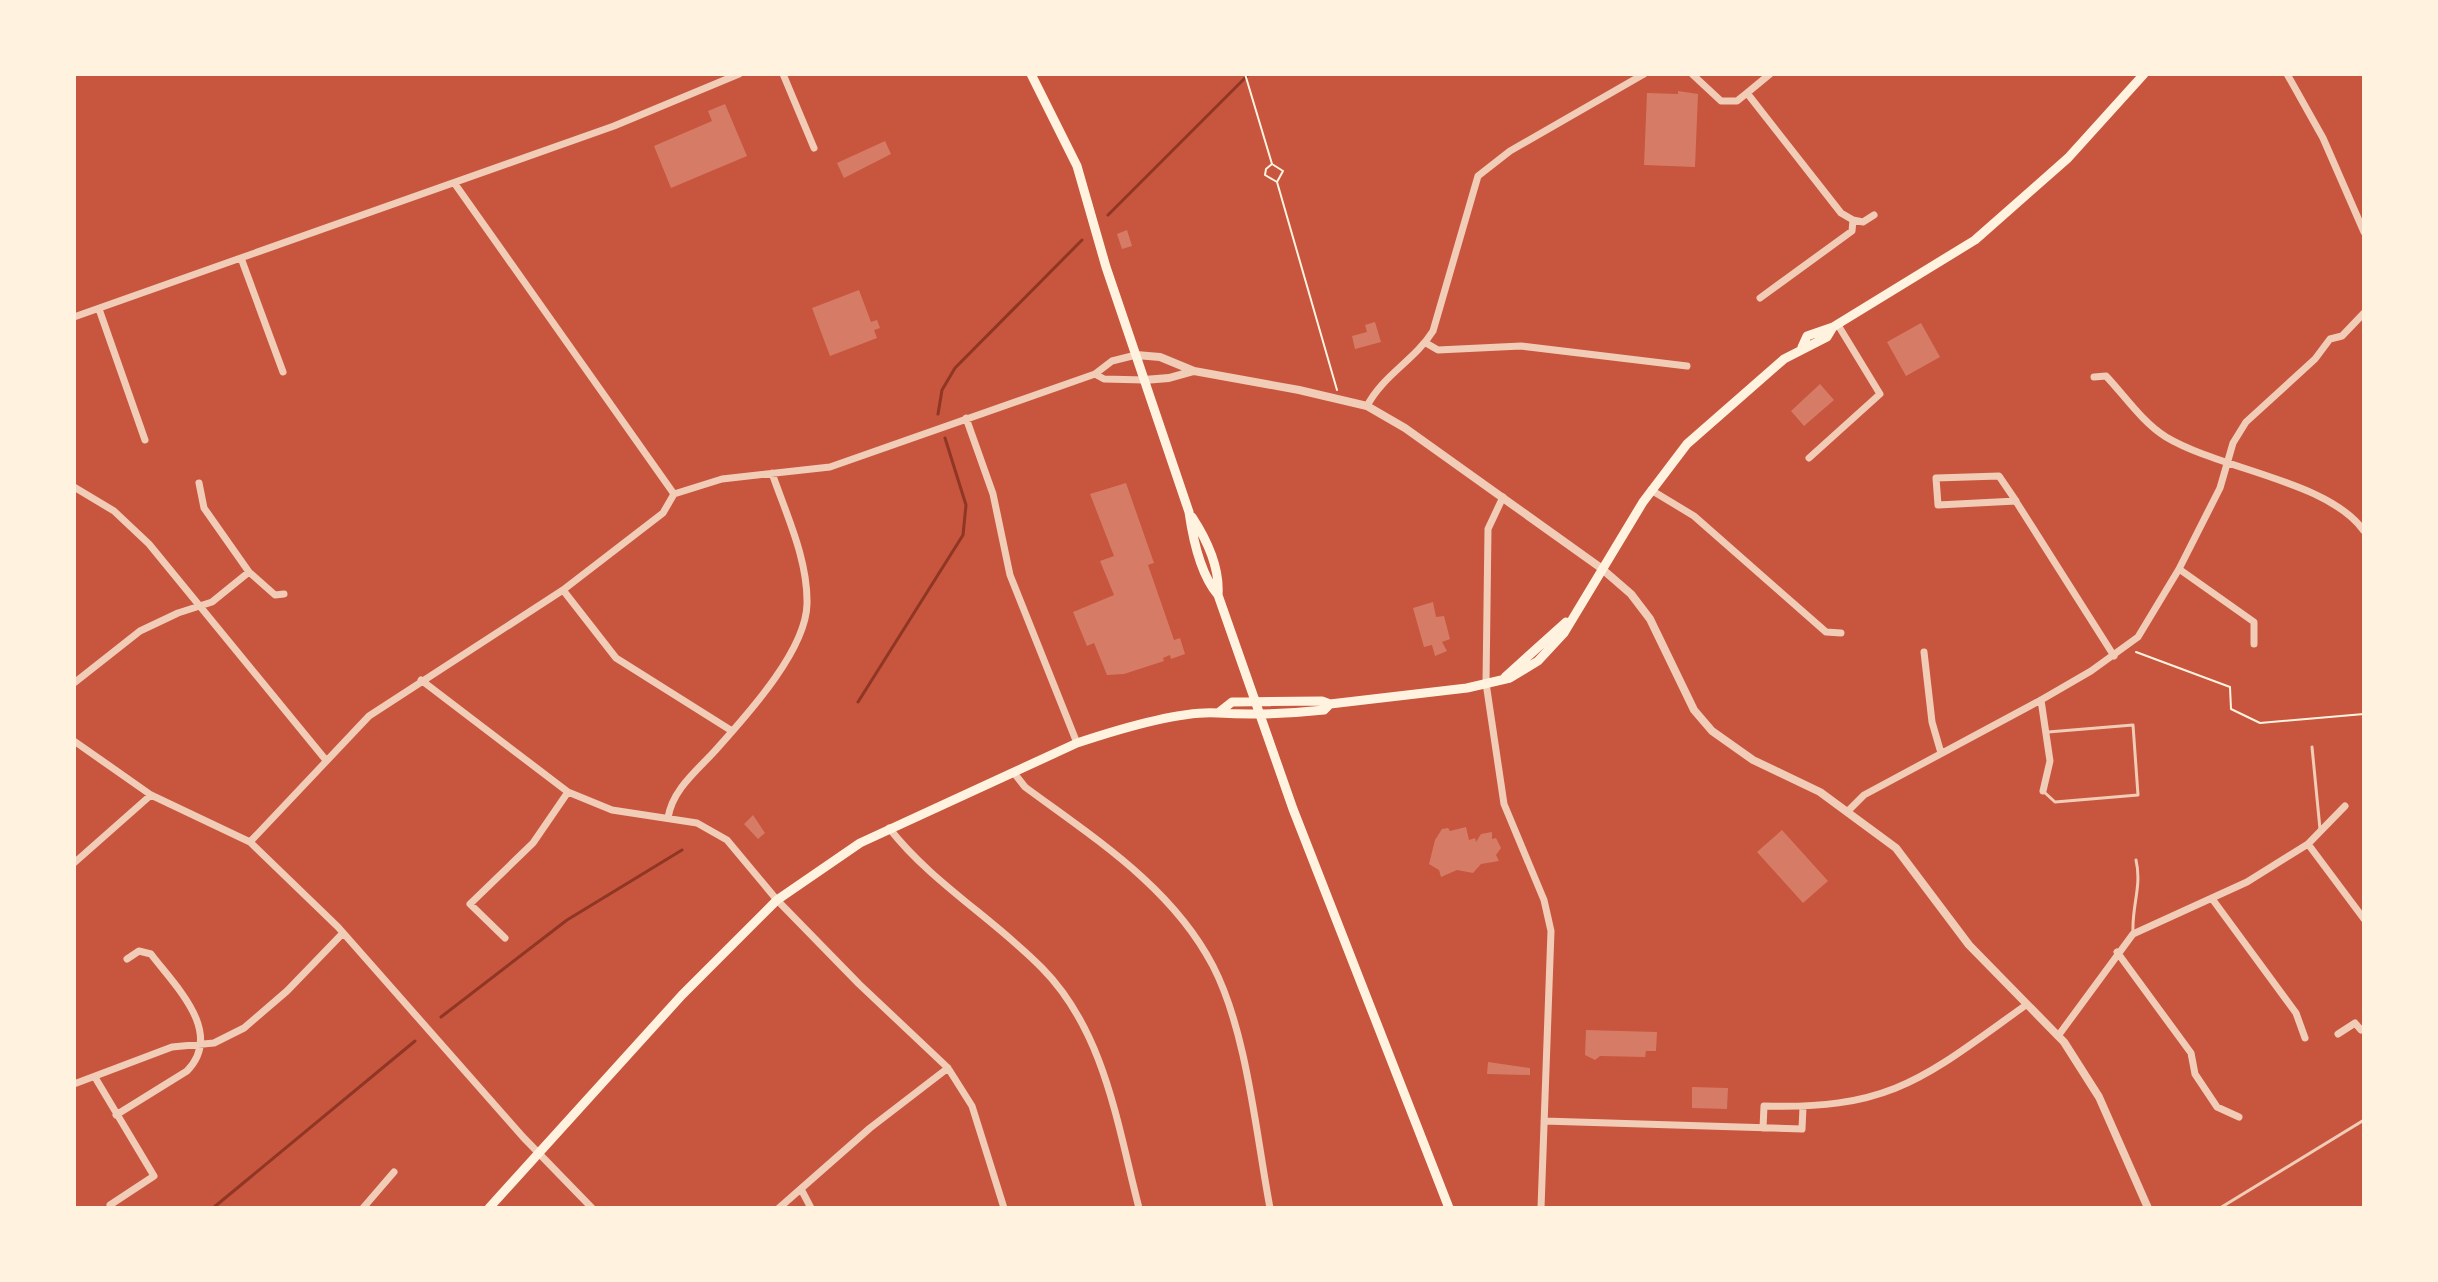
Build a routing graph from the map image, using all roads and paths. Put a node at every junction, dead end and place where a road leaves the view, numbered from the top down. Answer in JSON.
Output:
{"nodes":[{"id":1,"x":739,"y":74,"type":"edge"},
{"id":2,"x":783,"y":74,"type":"edge"},
{"id":3,"x":1031,"y":74,"type":"edge"},
{"id":4,"x":1245,"y":74,"type":"edge"},
{"id":5,"x":1644,"y":74,"type":"edge"},
{"id":6,"x":1692,"y":74,"type":"edge"},
{"id":7,"x":1770,"y":74,"type":"edge"},
{"id":8,"x":2144,"y":74,"type":"edge"},
{"id":9,"x":2287,"y":74,"type":"edge"},
{"id":10,"x":1747,"y":93,"type":"junction"},
{"id":11,"x":814,"y":148,"type":"dead end"},
{"id":12,"x":1272,"y":164,"type":"junction"},
{"id":13,"x":1277,"y":182,"type":"junction"},
{"id":14,"x":455,"y":184,"type":"junction"},
{"id":15,"x":1874,"y":215,"type":"dead end"},
{"id":16,"x":1853,"y":220,"type":"junction"},
{"id":17,"x":2364,"y":232,"type":"edge"},
{"id":18,"x":241,"y":258,"type":"junction"},
{"id":19,"x":1760,"y":298,"type":"dead end"},
{"id":20,"x":99,"y":309,"type":"junction"},
{"id":21,"x":2364,"y":313,"type":"edge"},
{"id":22,"x":74,"y":318,"type":"edge"},
{"id":23,"x":1836,"y":326,"type":"junction"},
{"id":24,"x":1426,"y":343,"type":"junction"},
{"id":25,"x":1136,"y":355,"type":"junction"},
{"id":26,"x":1687,"y":366,"type":"dead end"},
{"id":27,"x":1194,"y":371,"type":"junction"},
{"id":28,"x":283,"y":372,"type":"dead end"},
{"id":29,"x":1095,"y":374,"type":"junction"},
{"id":30,"x":2094,"y":377,"type":"dead end"},
{"id":31,"x":1144,"y":380,"type":"junction"},
{"id":32,"x":1340,"y":399,"type":"junction"},
{"id":33,"x":1367,"y":406,"type":"junction"},
{"id":34,"x":966,"y":418,"type":"junction"},
{"id":35,"x":145,"y":440,"type":"dead end"},
{"id":36,"x":1809,"y":458,"type":"dead end"},
{"id":37,"x":2228,"y":465,"type":"junction"},
{"id":38,"x":772,"y":473,"type":"junction"},
{"id":39,"x":199,"y":483,"type":"dead end"},
{"id":40,"x":74,"y":487,"type":"edge"},
{"id":41,"x":1651,"y":490,"type":"junction"},
{"id":42,"x":674,"y":494,"type":"junction"},
{"id":43,"x":1503,"y":497,"type":"junction"},
{"id":44,"x":2016,"y":501,"type":"junction"},
{"id":45,"x":2364,"y":531,"type":"edge"},
{"id":46,"x":1601,"y":568,"type":"junction"},
{"id":47,"x":2179,"y":569,"type":"junction"},
{"id":48,"x":249,"y":572,"type":"junction"},
{"id":49,"x":563,"y":590,"type":"junction"},
{"id":50,"x":284,"y":594,"type":"dead end"},
{"id":51,"x":201,"y":607,"type":"junction"},
{"id":52,"x":1841,"y":633,"type":"dead end"},
{"id":53,"x":2254,"y":644,"type":"dead end"},
{"id":54,"x":2127,"y":646,"type":"junction"},
{"id":55,"x":1924,"y":652,"type":"dead end"},
{"id":56,"x":2114,"y":656,"type":"junction"},
{"id":57,"x":421,"y":680,"type":"junction"},
{"id":58,"x":74,"y":683,"type":"edge"},
{"id":59,"x":1486,"y":683,"type":"junction"},
{"id":60,"x":2041,"y":700,"type":"junction"},
{"id":61,"x":1254,"y":701,"type":"junction"},
{"id":62,"x":1330,"y":704,"type":"junction"},
{"id":63,"x":1218,"y":713,"type":"junction"},
{"id":64,"x":2364,"y":714,"type":"edge"},
{"id":65,"x":1260,"y":716,"type":"junction"},
{"id":66,"x":732,"y":731,"type":"junction"},
{"id":67,"x":2048,"y":732,"type":"junction"},
{"id":68,"x":74,"y":741,"type":"edge"},
{"id":69,"x":1077,"y":743,"type":"junction"},
{"id":70,"x":2312,"y":747,"type":"dead end"},
{"id":71,"x":1941,"y":753,"type":"junction"},
{"id":72,"x":325,"y":759,"type":"junction"},
{"id":73,"x":1014,"y":773,"type":"junction"},
{"id":74,"x":2043,"y":791,"type":"joint"},
{"id":75,"x":568,"y":792,"type":"junction"},
{"id":76,"x":151,"y":795,"type":"junction"},
{"id":77,"x":2345,"y":806,"type":"dead end"},
{"id":78,"x":1848,"y":811,"type":"junction"},
{"id":79,"x":668,"y":818,"type":"junction"},
{"id":80,"x":889,"y":828,"type":"junction"},
{"id":81,"x":2321,"y":833,"type":"junction"},
{"id":82,"x":250,"y":842,"type":"junction"},
{"id":83,"x":2308,"y":844,"type":"junction"},
{"id":84,"x":2136,"y":860,"type":"dead end"},
{"id":85,"x":74,"y":863,"type":"edge"},
{"id":86,"x":777,"y":900,"type":"junction"},
{"id":87,"x":2213,"y":900,"type":"junction"},
{"id":88,"x":2364,"y":919,"type":"edge"},
{"id":89,"x":343,"y":933,"type":"junction"},
{"id":90,"x":2133,"y":934,"type":"junction"},
{"id":91,"x":505,"y":938,"type":"dead end"},
{"id":92,"x":2117,"y":952,"type":"junction"},
{"id":93,"x":127,"y":959,"type":"dead end"},
{"id":94,"x":2026,"y":1005,"type":"junction"},
{"id":95,"x":2364,"y":1028,"type":"edge"},
{"id":96,"x":2338,"y":1034,"type":"dead end"},
{"id":97,"x":2058,"y":1036,"type":"junction"},
{"id":98,"x":2305,"y":1038,"type":"dead end"},
{"id":99,"x":199,"y":1044,"type":"junction"},
{"id":100,"x":948,"y":1068,"type":"junction"},
{"id":101,"x":96,"y":1079,"type":"junction"},
{"id":102,"x":74,"y":1084,"type":"edge"},
{"id":103,"x":1803,"y":1107,"type":"junction"},
{"id":104,"x":116,"y":1115,"type":"junction"},
{"id":105,"x":2239,"y":1117,"type":"dead end"},
{"id":106,"x":2364,"y":1120,"type":"edge"},
{"id":107,"x":1544,"y":1121,"type":"junction"},
{"id":108,"x":1763,"y":1128,"type":"junction"},
{"id":109,"x":540,"y":1152,"type":"junction"},
{"id":110,"x":394,"y":1172,"type":"dead end"},
{"id":111,"x":801,"y":1189,"type":"junction"},
{"id":112,"x":110,"y":1205,"type":"dead end"},
{"id":113,"x":363,"y":1208,"type":"edge"},
{"id":114,"x":489,"y":1208,"type":"edge"},
{"id":115,"x":592,"y":1208,"type":"edge"},
{"id":116,"x":779,"y":1208,"type":"edge"},
{"id":117,"x":811,"y":1208,"type":"edge"},
{"id":118,"x":1004,"y":1208,"type":"edge"},
{"id":119,"x":1139,"y":1208,"type":"edge"},
{"id":120,"x":1270,"y":1208,"type":"edge"},
{"id":121,"x":1449,"y":1208,"type":"edge"},
{"id":122,"x":1541,"y":1208,"type":"edge"},
{"id":123,"x":2148,"y":1208,"type":"edge"},
{"id":124,"x":2220,"y":1208,"type":"edge"}],
"edges":[{"from":1,"to":14,"type":"street"},
{"from":2,"to":11,"type":"street"},
{"from":3,"to":25,"type":"main road"},
{"from":4,"to":12,"type":"path"},
{"from":5,"to":24,"type":"street"},
{"from":6,"to":10,"type":"street"},
{"from":7,"to":10,"type":"street"},
{"from":8,"to":23,"type":"main road"},
{"from":9,"to":17,"type":"street"},
{"from":10,"to":16,"type":"street"},
{"from":12,"to":13,"type":"path"},
{"from":12,"to":13,"type":"path"},
{"from":13,"to":32,"type":"path"},
{"from":14,"to":18,"type":"street"},
{"from":14,"to":42,"type":"street"},
{"from":15,"to":16,"type":"street"},
{"from":16,"to":19,"type":"street"},
{"from":18,"to":20,"type":"street"},
{"from":18,"to":28,"type":"street"},
{"from":20,"to":22,"type":"street"},
{"from":20,"to":35,"type":"street"},
{"from":21,"to":37,"type":"street"},
{"from":23,"to":36,"type":"street"},
{"from":23,"to":41,"type":"main road"},
{"from":24,"to":26,"type":"street"},
{"from":24,"to":33,"type":"street"},
{"from":25,"to":27,"type":"street"},
{"from":25,"to":29,"type":"street"},
{"from":25,"to":31,"type":"main road"},
{"from":27,"to":31,"type":"street"},
{"from":27,"to":32,"type":"street"},
{"from":29,"to":31,"type":"street"},
{"from":29,"to":34,"type":"street"},
{"from":30,"to":37,"type":"street"},
{"from":31,"to":61,"type":"main road"},
{"from":32,"to":33,"type":"street"},
{"from":33,"to":43,"type":"street"},
{"from":34,"to":38,"type":"street"},
{"from":34,"to":69,"type":"street"},
{"from":37,"to":45,"type":"street"},
{"from":37,"to":47,"type":"street"},
{"from":38,"to":42,"type":"street"},
{"from":38,"to":66,"type":"street"},
{"from":39,"to":48,"type":"street"},
{"from":40,"to":51,"type":"street"},
{"from":41,"to":46,"type":"main road"},
{"from":41,"to":52,"type":"street"},
{"from":42,"to":49,"type":"street"},
{"from":43,"to":46,"type":"street"},
{"from":43,"to":59,"type":"street"},
{"from":44,"to":44,"type":"street"},
{"from":44,"to":56,"type":"street"},
{"from":46,"to":59,"type":"main road"},
{"from":46,"to":78,"type":"street"},
{"from":47,"to":53,"type":"street"},
{"from":47,"to":54,"type":"street"},
{"from":48,"to":50,"type":"street"},
{"from":48,"to":51,"type":"street"},
{"from":49,"to":57,"type":"street"},
{"from":49,"to":66,"type":"street"},
{"from":51,"to":58,"type":"street"},
{"from":51,"to":72,"type":"street"},
{"from":54,"to":56,"type":"street"},
{"from":54,"to":64,"type":"path"},
{"from":55,"to":71,"type":"street"},
{"from":56,"to":60,"type":"street"},
{"from":57,"to":72,"type":"street"},
{"from":57,"to":75,"type":"street"},
{"from":59,"to":62,"type":"main road"},
{"from":59,"to":107,"type":"street"},
{"from":60,"to":67,"type":"street"},
{"from":60,"to":71,"type":"street"},
{"from":61,"to":62,"type":"main road"},
{"from":61,"to":63,"type":"main road"},
{"from":61,"to":65,"type":"main road"},
{"from":62,"to":65,"type":"main road"},
{"from":63,"to":65,"type":"main road"},
{"from":63,"to":69,"type":"main road"},
{"from":65,"to":121,"type":"main road"},
{"from":66,"to":79,"type":"street"},
{"from":67,"to":74,"type":"street"},
{"from":67,"to":74,"type":"lane"},
{"from":68,"to":76,"type":"street"},
{"from":69,"to":73,"type":"main road"},
{"from":70,"to":81,"type":"lane"},
{"from":71,"to":78,"type":"street"},
{"from":72,"to":82,"type":"street"},
{"from":73,"to":80,"type":"main road"},
{"from":73,"to":120,"type":"street"},
{"from":75,"to":79,"type":"street"},
{"from":75,"to":91,"type":"street"},
{"from":76,"to":82,"type":"street"},
{"from":76,"to":85,"type":"street"},
{"from":77,"to":81,"type":"street"},
{"from":78,"to":94,"type":"street"},
{"from":79,"to":86,"type":"street"},
{"from":80,"to":86,"type":"main road"},
{"from":80,"to":119,"type":"street"},
{"from":81,"to":83,"type":"street"},
{"from":82,"to":89,"type":"street"},
{"from":83,"to":87,"type":"street"},
{"from":83,"to":88,"type":"street"},
{"from":84,"to":90,"type":"lane"},
{"from":86,"to":100,"type":"street"},
{"from":86,"to":109,"type":"main road"},
{"from":87,"to":90,"type":"street"},
{"from":87,"to":98,"type":"street"},
{"from":89,"to":99,"type":"street"},
{"from":89,"to":109,"type":"street"},
{"from":90,"to":92,"type":"street"},
{"from":92,"to":97,"type":"street"},
{"from":92,"to":105,"type":"street"},
{"from":93,"to":99,"type":"street"},
{"from":94,"to":97,"type":"street"},
{"from":94,"to":103,"type":"street"},
{"from":95,"to":96,"type":"street"},
{"from":97,"to":123,"type":"street"},
{"from":99,"to":101,"type":"street"},
{"from":99,"to":104,"type":"street"},
{"from":100,"to":111,"type":"street"},
{"from":100,"to":118,"type":"street"},
{"from":101,"to":102,"type":"street"},
{"from":101,"to":104,"type":"street"},
{"from":103,"to":108,"type":"street"},
{"from":103,"to":108,"type":"street"},
{"from":104,"to":112,"type":"street"},
{"from":106,"to":124,"type":"lane"},
{"from":107,"to":108,"type":"street"},
{"from":107,"to":122,"type":"street"},
{"from":109,"to":114,"type":"main road"},
{"from":109,"to":115,"type":"street"},
{"from":110,"to":113,"type":"street"},
{"from":111,"to":116,"type":"street"},
{"from":111,"to":117,"type":"street"}]}
